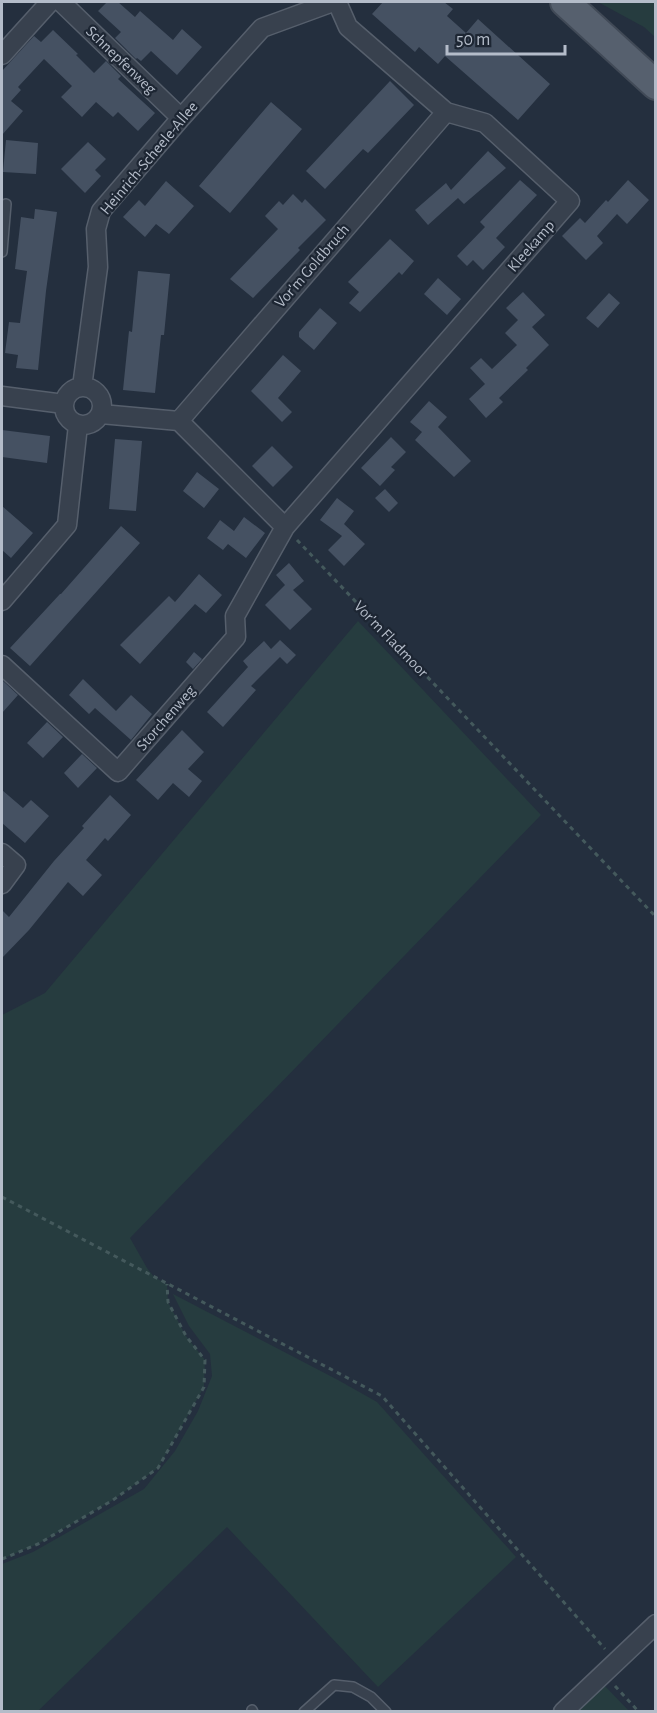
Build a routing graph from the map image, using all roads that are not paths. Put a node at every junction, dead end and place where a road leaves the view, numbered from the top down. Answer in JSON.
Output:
{"nodes":[{"id":1,"x":50,"y":2,"type":"edge"},
{"id":2,"x":61,"y":2,"type":"edge"},
{"id":3,"x":335,"y":2,"type":"edge"},
{"id":4,"x":565,"y":2,"type":"edge"},
{"id":5,"x":2,"y":55,"type":"edge"},
{"id":6,"x":656,"y":85,"type":"edge"},
{"id":7,"x":446,"y":112,"type":"junction"},
{"id":8,"x":181,"y":118,"type":"junction"},
{"id":9,"x":6,"y":204,"type":"dead end"},
{"id":10,"x":2,"y":252,"type":"edge"},
{"id":11,"x":82,"y":387,"type":"junction"},
{"id":12,"x":2,"y":396,"type":"edge"},
{"id":13,"x":64,"y":404,"type":"junction"},
{"id":14,"x":101,"y":414,"type":"junction"},
{"id":15,"x":179,"y":421,"type":"junction"},
{"id":16,"x":78,"y":425,"type":"junction"},
{"id":17,"x":285,"y":527,"type":"junction"},
{"id":18,"x":2,"y":601,"type":"edge"},
{"id":19,"x":2,"y":665,"type":"edge"},
{"id":20,"x":2,"y":853,"type":"edge"},
{"id":21,"x":2,"y":884,"type":"edge"},
{"id":22,"x":656,"y":1624,"type":"edge"},
{"id":23,"x":304,"y":1712,"type":"edge"},
{"id":24,"x":387,"y":1712,"type":"edge"},
{"id":25,"x":563,"y":1712,"type":"edge"}],
"edges":[{"from":1,"to":5,"type":"street"},
{"from":2,"to":8,"type":"street","name":"Schnepfenweg"},
{"from":3,"to":7,"type":"street","name":"Kleekamp"},
{"from":3,"to":8,"type":"street","name":"Heinrich-Scheele-Allee"},
{"from":4,"to":6,"type":"main road"},
{"from":7,"to":15,"type":"street","name":"Vor'm Goldbruch"},
{"from":7,"to":17,"type":"street","name":"Kleekamp"},
{"from":8,"to":11,"type":"street","name":"Heinrich-Scheele-Allee"},
{"from":9,"to":10,"type":"lane"},
{"from":11,"to":13,"type":"street"},
{"from":11,"to":14,"type":"street"},
{"from":12,"to":13,"type":"street"},
{"from":13,"to":16,"type":"street"},
{"from":14,"to":15,"type":"street"},
{"from":14,"to":16,"type":"street"},
{"from":15,"to":17,"type":"street"},
{"from":16,"to":18,"type":"street"},
{"from":17,"to":19,"type":"street","name":"Storchenweg"},
{"from":20,"to":21,"type":"street"},
{"from":22,"to":25,"type":"street"},
{"from":23,"to":24,"type":"lane"}]}
